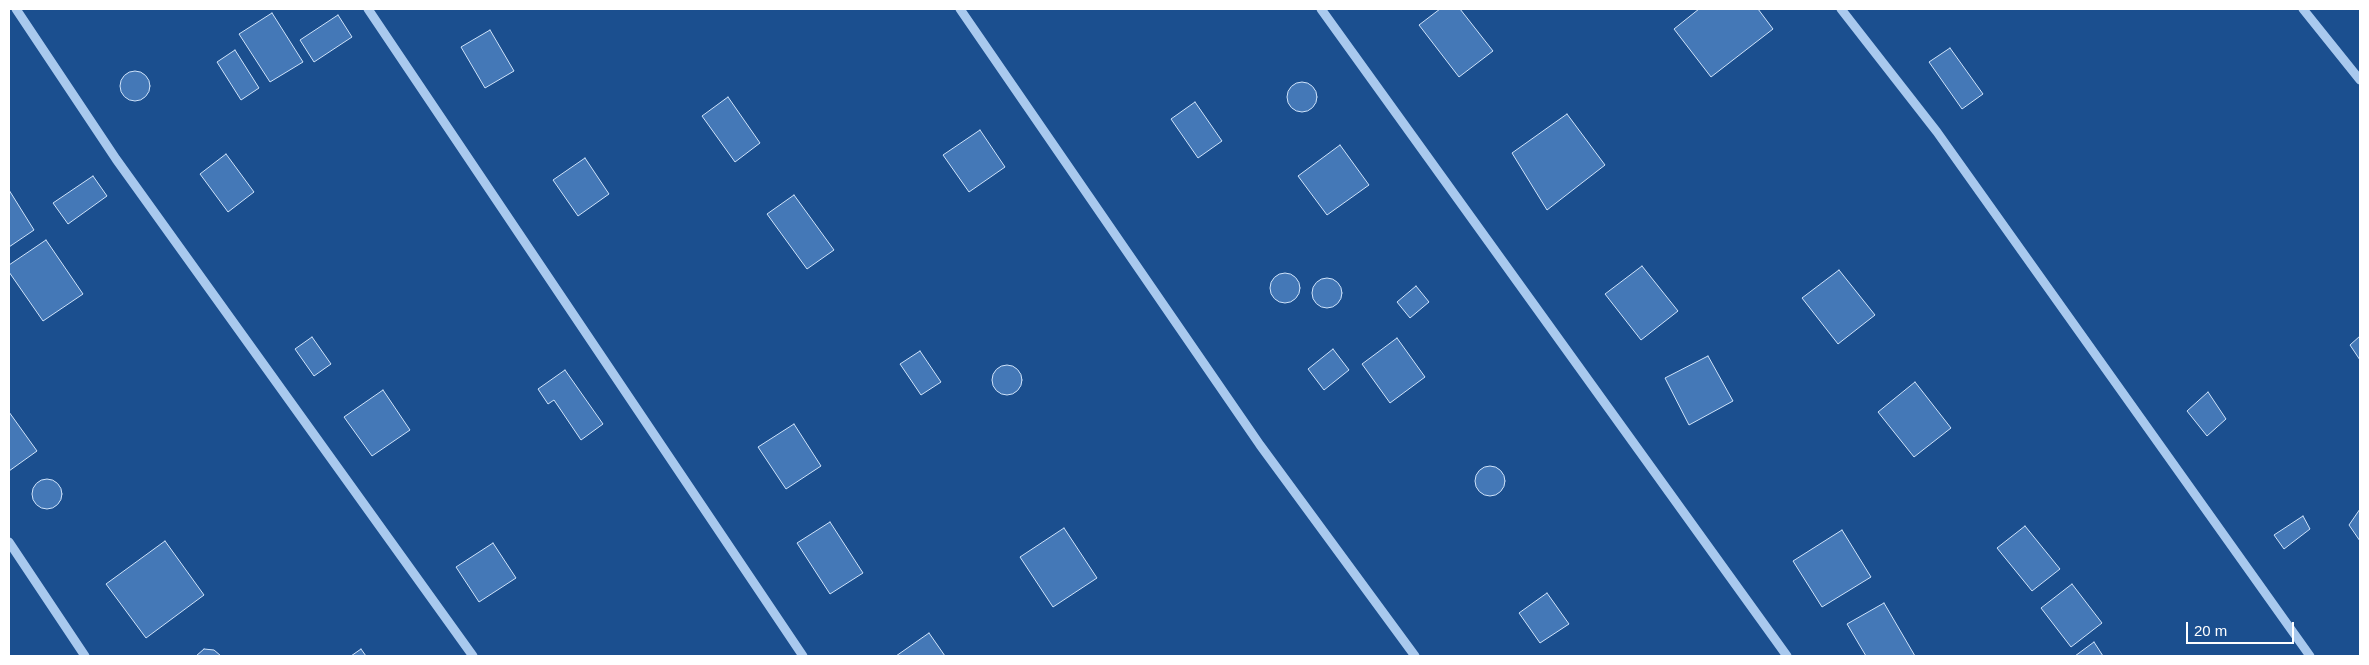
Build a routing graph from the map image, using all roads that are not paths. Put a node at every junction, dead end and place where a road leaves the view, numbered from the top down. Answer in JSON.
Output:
{"nodes":[{"id":1,"x":16,"y":9,"type":"edge"},
{"id":2,"x":368,"y":9,"type":"edge"},
{"id":3,"x":960,"y":9,"type":"edge"},
{"id":4,"x":1321,"y":9,"type":"edge"},
{"id":5,"x":1841,"y":9,"type":"edge"},
{"id":6,"x":2303,"y":9,"type":"edge"},
{"id":7,"x":2360,"y":80,"type":"edge"},
{"id":8,"x":9,"y":542,"type":"edge"},
{"id":9,"x":85,"y":656,"type":"edge"},
{"id":10,"x":473,"y":656,"type":"edge"},
{"id":11,"x":803,"y":656,"type":"edge"},
{"id":12,"x":1415,"y":656,"type":"edge"},
{"id":13,"x":1787,"y":656,"type":"edge"},
{"id":14,"x":2310,"y":656,"type":"edge"}],
"edges":[{"from":1,"to":10,"type":"street"},
{"from":2,"to":11,"type":"street"},
{"from":3,"to":12,"type":"street"},
{"from":4,"to":13,"type":"street"},
{"from":5,"to":14,"type":"street"},
{"from":6,"to":7,"type":"street"},
{"from":8,"to":9,"type":"street"}]}
